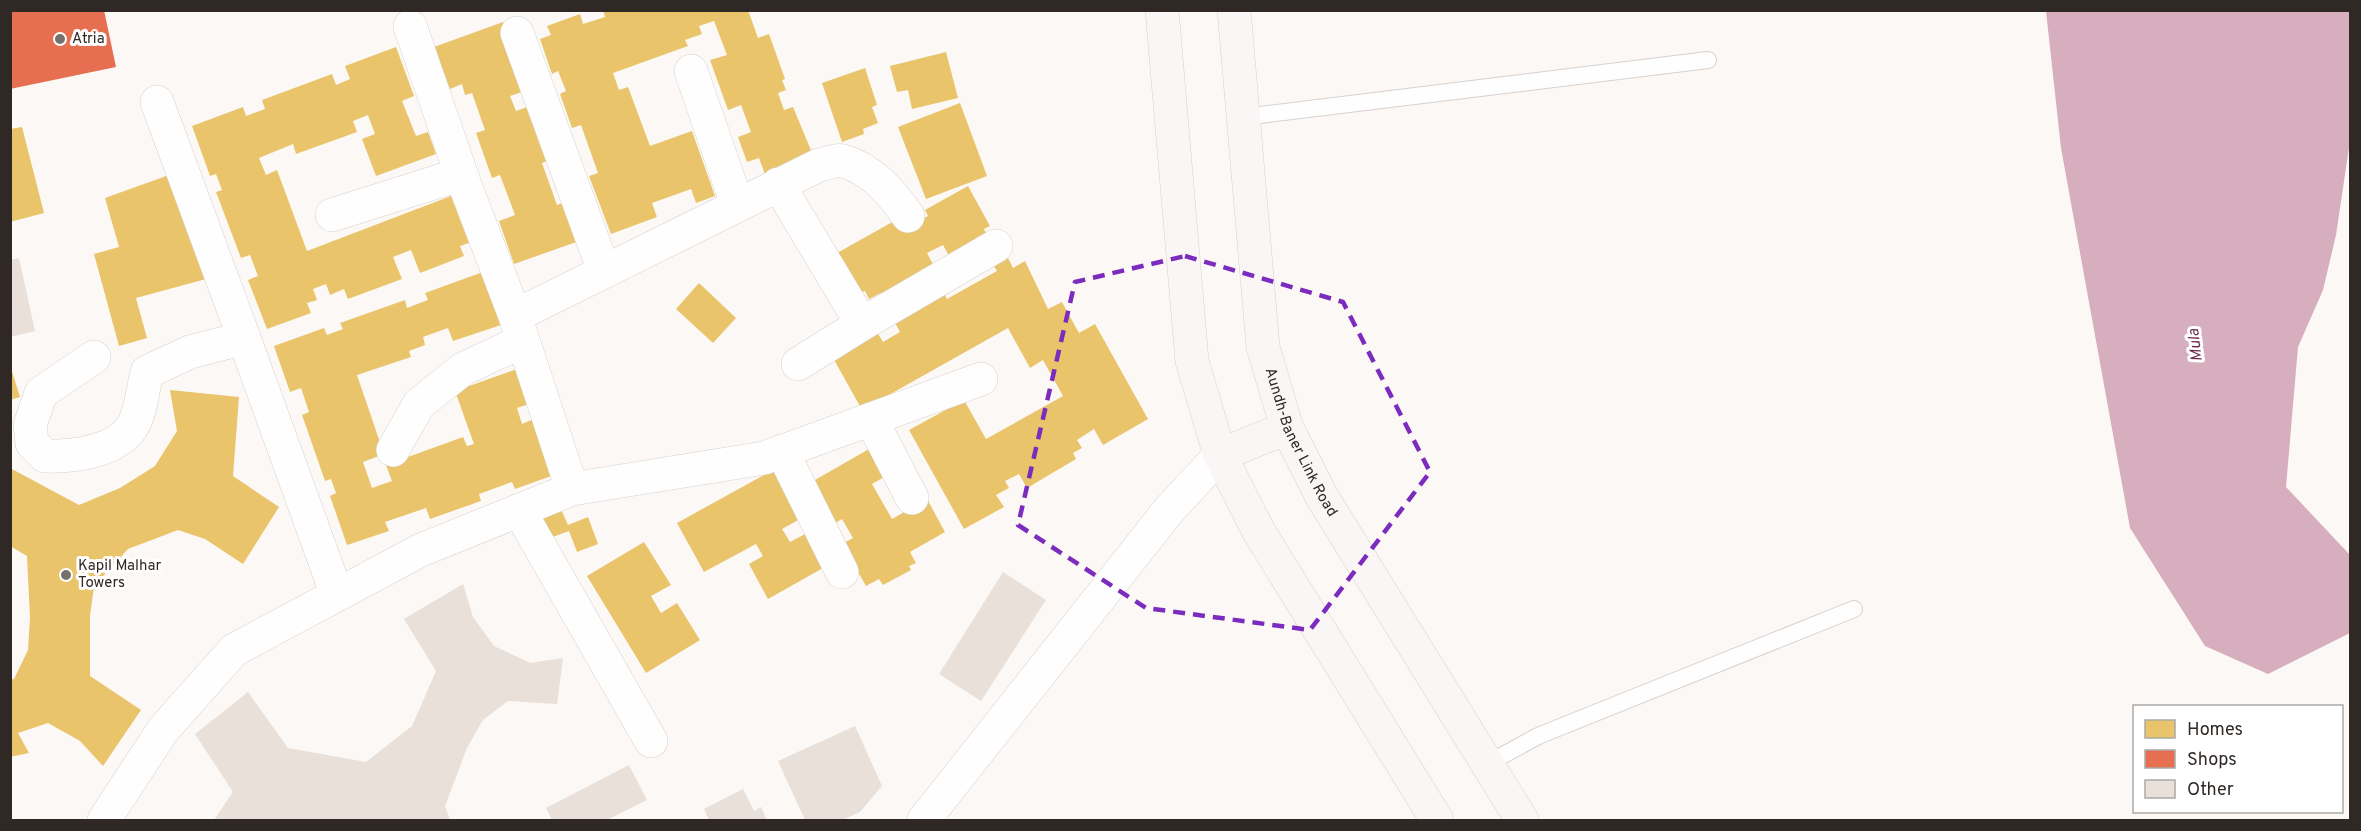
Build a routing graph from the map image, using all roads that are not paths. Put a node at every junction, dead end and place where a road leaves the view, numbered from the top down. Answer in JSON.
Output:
{"nodes":[{"id":1,"x":1161,"y":10,"type":"edge"},
{"id":2,"x":1234,"y":10,"type":"edge"},
{"id":3,"x":410,"y":26,"type":"dead end"},
{"id":4,"x":517,"y":33,"type":"dead end"},
{"id":5,"x":1708,"y":60,"type":"dead end"},
{"id":6,"x":691,"y":71,"type":"dead end"},
{"id":7,"x":157,"y":102,"type":"dead end"},
{"id":8,"x":1244,"y":117,"type":"junction"},
{"id":9,"x":777,"y":184,"type":"junction"},
{"id":10,"x":465,"y":185,"type":"junction"},
{"id":11,"x":738,"y":204,"type":"junction"},
{"id":12,"x":333,"y":215,"type":"dead end"},
{"id":13,"x":908,"y":216,"type":"dead end"},
{"id":14,"x":996,"y":246,"type":"dead end"},
{"id":15,"x":604,"y":271,"type":"junction"},
{"id":16,"x":862,"y":324,"type":"junction"},
{"id":17,"x":519,"y":328,"type":"junction"},
{"id":18,"x":244,"y":338,"type":"junction"},
{"id":19,"x":94,"y":357,"type":"dead end"},
{"id":20,"x":798,"y":364,"type":"dead end"},
{"id":21,"x":981,"y":379,"type":"dead end"},
{"id":22,"x":871,"y":419,"type":"junction"},
{"id":23,"x":1287,"y":428,"type":"junction"},
{"id":24,"x":393,"y":450,"type":"dead end"},
{"id":25,"x":782,"y":451,"type":"junction"},
{"id":26,"x":1220,"y":455,"type":"junction"},
{"id":27,"x":572,"y":489,"type":"junction"},
{"id":28,"x":912,"y":498,"type":"dead end"},
{"id":29,"x":519,"y":510,"type":"junction"},
{"id":30,"x":842,"y":572,"type":"dead end"},
{"id":31,"x":337,"y":595,"type":"junction"},
{"id":32,"x":1854,"y":609,"type":"dead end"},
{"id":33,"x":651,"y":741,"type":"dead end"},
{"id":34,"x":1487,"y":764,"type":"junction"},
{"id":35,"x":104,"y":820,"type":"edge"},
{"id":36,"x":924,"y":820,"type":"edge"},
{"id":37,"x":1437,"y":820,"type":"edge"},
{"id":38,"x":1522,"y":820,"type":"edge"}],
"edges":[{"from":1,"to":26,"type":"main road"},
{"from":2,"to":8,"type":"main road","name":"Aundh-Baner Link Road"},
{"from":3,"to":10,"type":"street"},
{"from":4,"to":15,"type":"street"},
{"from":5,"to":8,"type":"lane"},
{"from":6,"to":11,"type":"street"},
{"from":7,"to":18,"type":"street"},
{"from":8,"to":23,"type":"main road","name":"Aundh-Baner Link Road"},
{"from":9,"to":11,"type":"street"},
{"from":9,"to":13,"type":"street"},
{"from":9,"to":16,"type":"street"},
{"from":10,"to":12,"type":"street"},
{"from":10,"to":17,"type":"street"},
{"from":11,"to":15,"type":"street"},
{"from":14,"to":16,"type":"street"},
{"from":15,"to":17,"type":"street"},
{"from":16,"to":20,"type":"street"},
{"from":17,"to":24,"type":"street"},
{"from":17,"to":27,"type":"street"},
{"from":18,"to":19,"type":"street"},
{"from":18,"to":31,"type":"street"},
{"from":21,"to":22,"type":"street"},
{"from":22,"to":25,"type":"street"},
{"from":22,"to":28,"type":"street"},
{"from":23,"to":26,"type":"main road"},
{"from":23,"to":34,"type":"main road","name":"Aundh-Baner Link Road"},
{"from":25,"to":27,"type":"street"},
{"from":25,"to":30,"type":"street"},
{"from":26,"to":36,"type":"street"},
{"from":26,"to":37,"type":"main road"},
{"from":27,"to":29,"type":"street"},
{"from":29,"to":31,"type":"street"},
{"from":29,"to":33,"type":"street"},
{"from":31,"to":35,"type":"street"},
{"from":32,"to":34,"type":"lane"},
{"from":34,"to":38,"type":"main road","name":"Aundh-Baner Link Road"}]}
